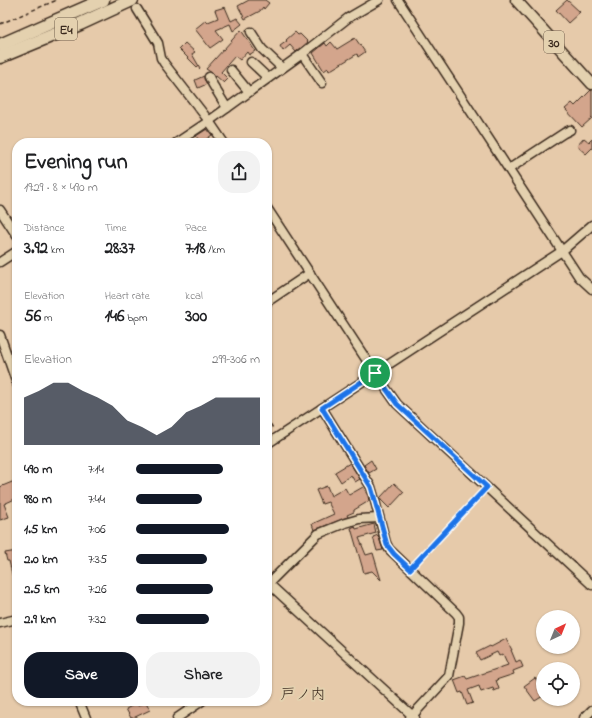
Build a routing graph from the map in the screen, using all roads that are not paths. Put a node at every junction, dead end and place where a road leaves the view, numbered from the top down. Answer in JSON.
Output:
{"nodes":[{"id":1,"x":103,"y":0,"type":"edge"},
{"id":2,"x":378,"y":0,"type":"edge"},
{"id":3,"x":398,"y":0,"type":"edge"},
{"id":4,"x":516,"y":0,"type":"edge"},
{"id":5,"x":135,"y":5,"type":"edge"},
{"id":6,"x":252,"y":32,"type":"dead end"},
{"id":7,"x":0,"y":45,"type":"edge"},
{"id":8,"x":302,"y":54,"type":"junction"},
{"id":9,"x":0,"y":57,"type":"edge"},
{"id":10,"x":251,"y":62,"type":"dead end"},
{"id":11,"x":282,"y":68,"type":"junction"},
{"id":12,"x":231,"y":70,"type":"dead end"},
{"id":13,"x":209,"y":77,"type":"dead end"},
{"id":14,"x":268,"y":78,"type":"junction"},
{"id":15,"x":322,"y":83,"type":"dead end"},
{"id":16,"x":592,"y":83,"type":"edge"},
{"id":17,"x":250,"y":92,"type":"junction"},
{"id":18,"x":227,"y":108,"type":"junction"},
{"id":19,"x":209,"y":121,"type":"junction"},
{"id":20,"x":570,"y":130,"type":"dead end"},
{"id":21,"x":184,"y":138,"type":"edge"},
{"id":22,"x":221,"y":138,"type":"edge"},
{"id":23,"x":509,"y":169,"type":"junction"},
{"id":24,"x":0,"y":210,"type":"edge"},
{"id":25,"x":272,"y":216,"type":"edge"},
{"id":26,"x":592,"y":225,"type":"edge"},
{"id":27,"x":12,"y":228,"type":"edge"},
{"id":28,"x":562,"y":251,"type":"junction"},
{"id":29,"x":12,"y":254,"type":"edge"},
{"id":30,"x":0,"y":262,"type":"edge"},
{"id":31,"x":310,"y":273,"type":"junction"},
{"id":32,"x":592,"y":289,"type":"edge"},
{"id":33,"x":272,"y":299,"type":"edge"},
{"id":34,"x":0,"y":335,"type":"edge"},
{"id":35,"x":12,"y":370,"type":"edge"},
{"id":36,"x":375,"y":373,"type":"junction"},
{"id":37,"x":322,"y":408,"type":"junction"},
{"id":38,"x":272,"y":441,"type":"edge"},
{"id":39,"x":379,"y":518,"type":"junction"},
{"id":40,"x":272,"y":579,"type":"edge"},
{"id":41,"x":592,"y":585,"type":"edge"},
{"id":42,"x":272,"y":587,"type":"edge"},
{"id":43,"x":12,"y":620,"type":"edge"},
{"id":44,"x":0,"y":623,"type":"edge"},
{"id":45,"x":81,"y":706,"type":"edge"},
{"id":46,"x":195,"y":706,"type":"edge"},
{"id":47,"x":592,"y":710,"type":"edge"},
{"id":48,"x":413,"y":717,"type":"edge"},
{"id":49,"x":86,"y":718,"type":"edge"},
{"id":50,"x":178,"y":718,"type":"edge"},
{"id":51,"x":584,"y":718,"type":"edge"}],
"edges":[{"from":1,"to":7,"type":"highway","number":"E4"},
{"from":2,"to":8,"type":"street"},
{"from":3,"to":23,"type":"street"},
{"from":4,"to":16,"type":"main road","number":"30"},
{"from":5,"to":9,"type":"highway","number":"E4"},
{"from":5,"to":19,"type":"street"},
{"from":6,"to":11,"type":"street"},
{"from":8,"to":11,"type":"street"},
{"from":8,"to":15,"type":"street"},
{"from":10,"to":14,"type":"street"},
{"from":11,"to":14,"type":"street"},
{"from":12,"to":17,"type":"street"},
{"from":13,"to":18,"type":"street"},
{"from":14,"to":17,"type":"street"},
{"from":17,"to":18,"type":"street"},
{"from":18,"to":19,"type":"street"},
{"from":19,"to":21,"type":"street"},
{"from":19,"to":22,"type":"street"},
{"from":20,"to":23,"type":"street"},
{"from":23,"to":28,"type":"street"},
{"from":24,"to":27,"type":"street"},
{"from":25,"to":31,"type":"street"},
{"from":26,"to":28,"type":"street"},
{"from":28,"to":32,"type":"street"},
{"from":28,"to":36,"type":"street"},
{"from":29,"to":30,"type":"street"},
{"from":31,"to":33,"type":"street"},
{"from":31,"to":36,"type":"street"},
{"from":34,"to":35,"type":"street"},
{"from":36,"to":37,"type":"street"},
{"from":36,"to":41,"type":"street"},
{"from":37,"to":38,"type":"street"},
{"from":37,"to":39,"type":"street"},
{"from":39,"to":40,"type":"street"},
{"from":39,"to":48,"type":"street"},
{"from":42,"to":48,"type":"street"},
{"from":43,"to":44,"type":"street"},
{"from":45,"to":49,"type":"street"},
{"from":46,"to":50,"type":"street"},
{"from":47,"to":51,"type":"street"}]}
